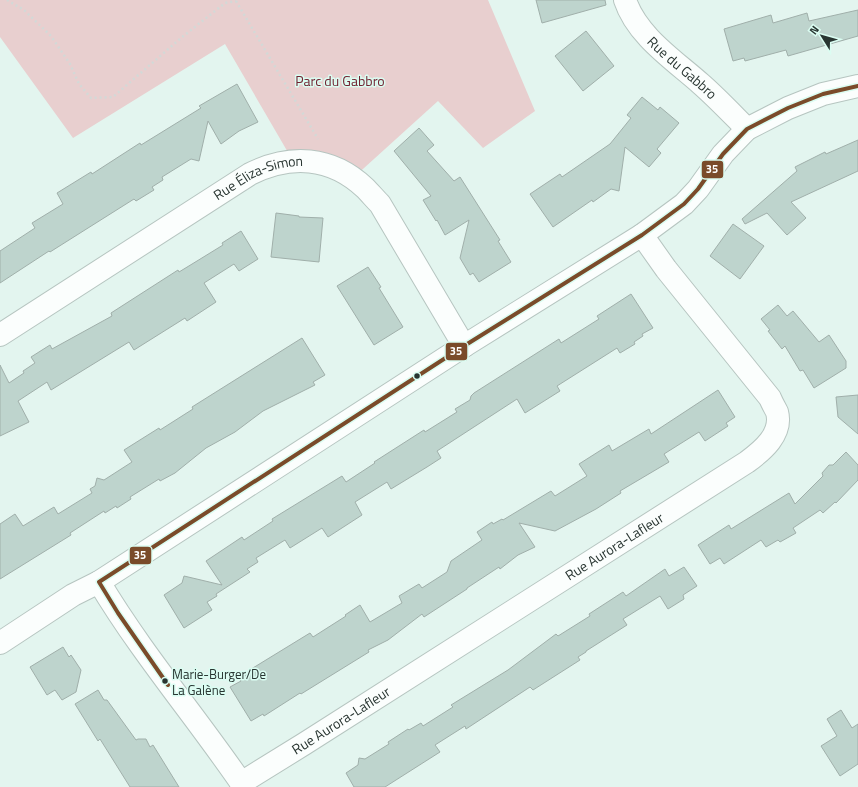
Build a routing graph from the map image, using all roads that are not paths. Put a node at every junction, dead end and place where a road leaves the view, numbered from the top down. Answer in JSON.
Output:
{"nodes":[{"id":1,"x":625,"y":0,"type":"edge"},
{"id":2,"x":858,"y":86,"type":"edge"},
{"id":3,"x":748,"y":129,"type":"junction"},
{"id":4,"x":642,"y":235,"type":"junction"},
{"id":5,"x":0,"y":335,"type":"edge"},
{"id":6,"x":464,"y":346,"type":"junction"},
{"id":7,"x":99,"y":582,"type":"junction"},
{"id":8,"x":0,"y":643,"type":"edge"},
{"id":9,"x":243,"y":785,"type":"edge"}],
"edges":[{"from":1,"to":3,"type":"street","name":"Rue du Gabbro"},
{"from":2,"to":3,"type":"street"},
{"from":3,"to":4,"type":"street"},
{"from":4,"to":6,"type":"street"},
{"from":4,"to":9,"type":"street","name":"Rue Aurora-Lafleur"},
{"from":5,"to":6,"type":"street","name":"Rue Éliza-Simon"},
{"from":6,"to":7,"type":"street"},
{"from":7,"to":8,"type":"street"},
{"from":7,"to":9,"type":"street"}]}
